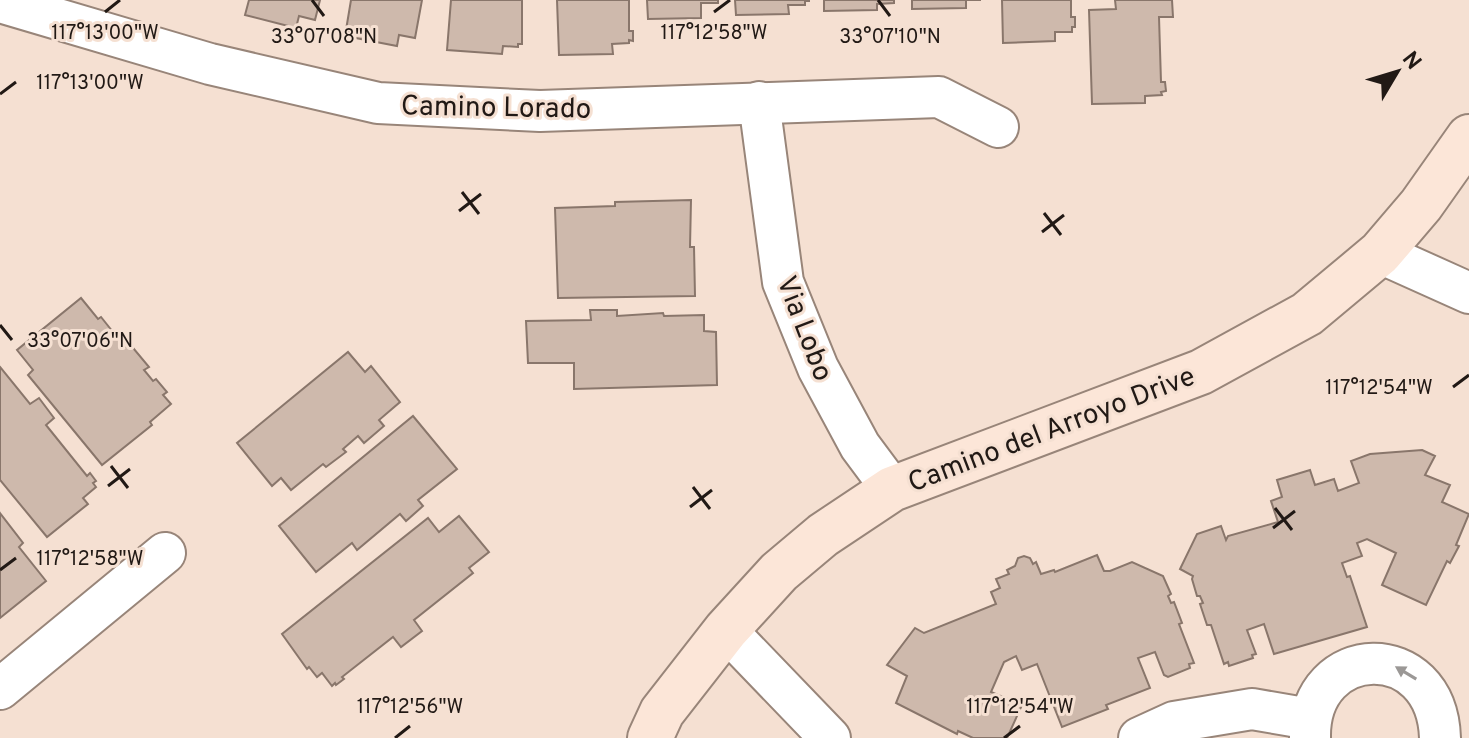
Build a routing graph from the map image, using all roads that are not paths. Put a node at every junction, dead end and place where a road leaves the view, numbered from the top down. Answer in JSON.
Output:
{"nodes":[{"id":1,"x":0,"y":2,"type":"edge"},
{"id":2,"x":759,"y":102,"type":"junction"},
{"id":3,"x":998,"y":127,"type":"dead end"},
{"id":4,"x":1469,"y":137,"type":"edge"},
{"id":5,"x":1380,"y":253,"type":"junction"},
{"id":6,"x":1469,"y":293,"type":"edge"},
{"id":7,"x":892,"y":489,"type":"junction"},
{"id":8,"x":165,"y":553,"type":"dead end"},
{"id":9,"x":726,"y":630,"type":"junction"},
{"id":10,"x":0,"y":689,"type":"edge"},
{"id":11,"x":1310,"y":729,"type":"edge"},
{"id":12,"x":650,"y":738,"type":"edge"},
{"id":13,"x":830,"y":738,"type":"edge"},
{"id":14,"x":1139,"y":738,"type":"edge"},
{"id":15,"x":1440,"y":738,"type":"edge"}],
"edges":[{"from":1,"to":2,"type":"street","name":"Camino Lorado"},
{"from":2,"to":3,"type":"street","name":"Camino Lorado"},
{"from":2,"to":7,"type":"street","name":"Via Lobo"},
{"from":4,"to":5,"type":"street","name":"Camino del Arroyo Drive"},
{"from":5,"to":6,"type":"street"},
{"from":5,"to":7,"type":"street","name":"Camino del Arroyo Drive"},
{"from":7,"to":9,"type":"street","name":"Camino del Arroyo Drive"},
{"from":8,"to":10,"type":"street"},
{"from":9,"to":12,"type":"street","name":"Camino del Arroyo Drive"},
{"from":9,"to":13,"type":"street"},
{"from":11,"to":14,"type":"street"},
{"from":15,"to":11,"type":"street","one_way":true}]}
